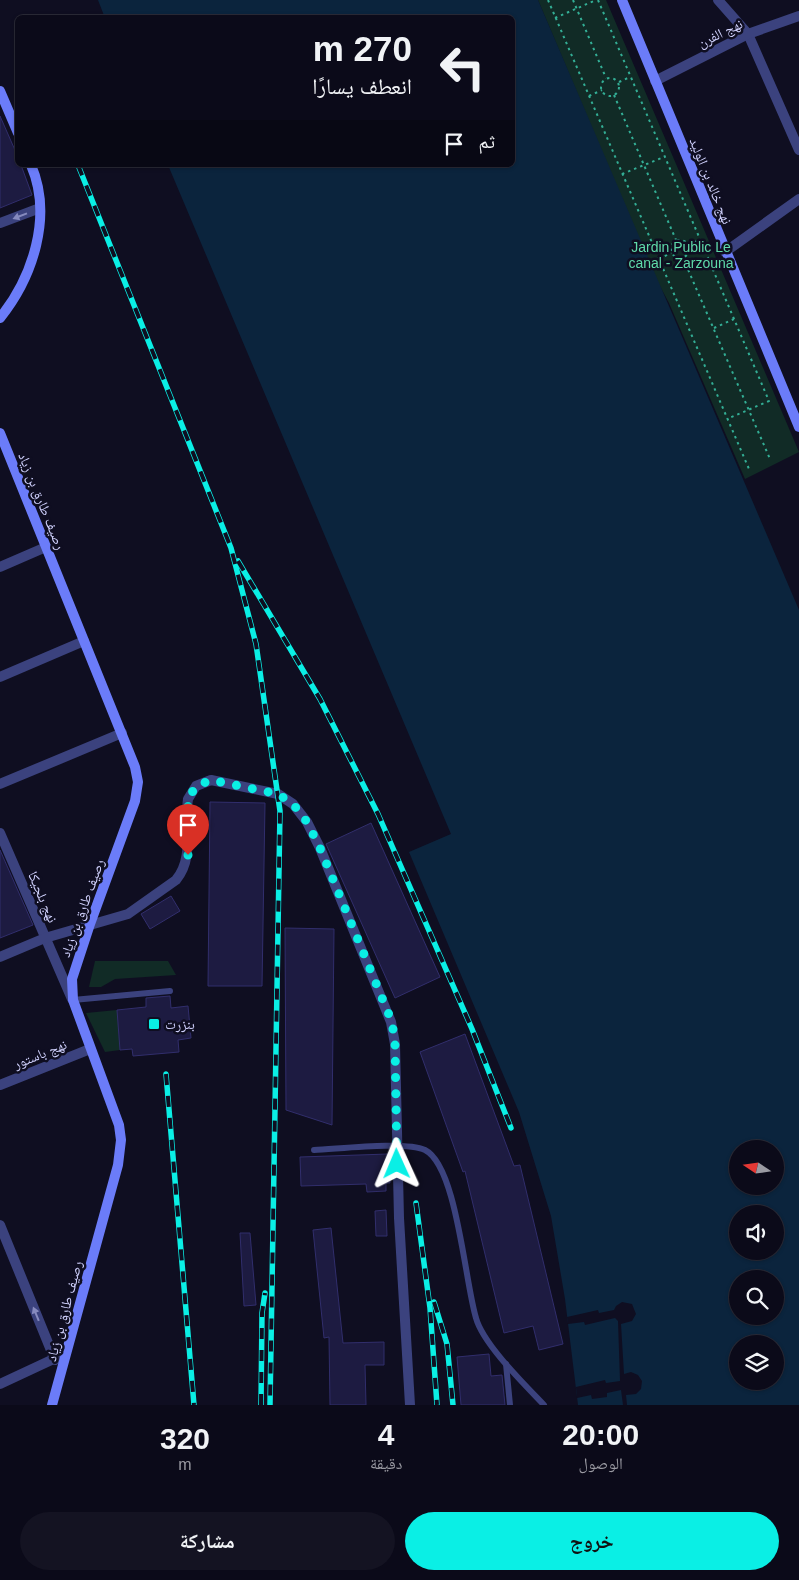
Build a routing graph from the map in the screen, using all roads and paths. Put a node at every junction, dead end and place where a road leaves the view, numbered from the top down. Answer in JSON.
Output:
{"nodes":[{"id":1,"x":548,"y":0,"type":"edge"},
{"id":2,"x":573,"y":0,"type":"edge"},
{"id":3,"x":597,"y":0,"type":"edge"},
{"id":4,"x":622,"y":0,"type":"edge"},
{"id":5,"x":718,"y":0,"type":"edge"},
{"id":6,"x":576,"y":8,"type":"junction"},
{"id":7,"x":799,"y":16,"type":"edge"},
{"id":8,"x":555,"y":18,"type":"junction"},
{"id":9,"x":748,"y":34,"type":"junction"},
{"id":10,"x":631,"y":77,"type":"junction"},
{"id":11,"x":606,"y":78,"type":"junction"},
{"id":12,"x":655,"y":81,"type":"junction"},
{"id":13,"x":619,"y":82,"type":"junction"},
{"id":14,"x":602,"y":90,"type":"junction"},
{"id":15,"x":0,"y":92,"type":"edge"},
{"id":16,"x":614,"y":95,"type":"junction"},
{"id":17,"x":589,"y":96,"type":"junction"},
{"id":18,"x":15,"y":125,"type":"edge"},
{"id":19,"x":799,"y":150,"type":"edge"},
{"id":20,"x":664,"y":156,"type":"junction"},
{"id":21,"x":644,"y":165,"type":"junction"},
{"id":22,"x":32,"y":167,"type":"edge"},
{"id":23,"x":622,"y":174,"type":"junction"},
{"id":24,"x":799,"y":198,"type":"edge"},
{"id":25,"x":40,"y":208,"type":"junction"},
{"id":26,"x":0,"y":223,"type":"edge"},
{"id":27,"x":676,"y":240,"type":"junction"},
{"id":28,"x":700,"y":240,"type":"junction"},
{"id":29,"x":688,"y":245,"type":"junction"},
{"id":30,"x":725,"y":252,"type":"junction"},
{"id":31,"x":672,"y":253,"type":"junction"},
{"id":32,"x":683,"y":258,"type":"junction"},
{"id":33,"x":659,"y":259,"type":"junction"},
{"id":34,"x":0,"y":318,"type":"edge"},
{"id":35,"x":734,"y":319,"type":"junction"},
{"id":36,"x":714,"y":328,"type":"junction"},
{"id":37,"x":749,"y":410,"type":"junction"},
{"id":38,"x":727,"y":419,"type":"junction"},
{"id":39,"x":799,"y":427,"type":"edge"},
{"id":40,"x":0,"y":433,"type":"edge"},
{"id":41,"x":4,"y":454,"type":"edge"},
{"id":42,"x":770,"y":459,"type":"dead end"},
{"id":43,"x":749,"y":469,"type":"dead end"},
{"id":44,"x":46,"y":547,"type":"junction"},
{"id":45,"x":0,"y":567,"type":"edge"},
{"id":46,"x":84,"y":641,"type":"junction"},
{"id":47,"x":0,"y":677,"type":"edge"},
{"id":48,"x":122,"y":733,"type":"junction"},
{"id":49,"x":0,"y":784,"type":"edge"},
{"id":50,"x":0,"y":833,"type":"edge"},
{"id":51,"x":90,"y":924,"type":"junction"},
{"id":52,"x":45,"y":938,"type":"junction"},
{"id":53,"x":0,"y":957,"type":"edge"},
{"id":54,"x":170,"y":991,"type":"dead end"},
{"id":55,"x":73,"y":1000,"type":"junction"},
{"id":56,"x":90,"y":1049,"type":"junction"},
{"id":57,"x":0,"y":1085,"type":"edge"},
{"id":58,"x":396,"y":1146,"type":"junction"},
{"id":59,"x":314,"y":1150,"type":"dead end"},
{"id":60,"x":0,"y":1225,"type":"edge"},
{"id":61,"x":66,"y":1353,"type":"junction"},
{"id":62,"x":55,"y":1360,"type":"junction"},
{"id":63,"x":506,"y":1364,"type":"junction"},
{"id":64,"x":0,"y":1384,"type":"edge"},
{"id":65,"x":52,"y":1405,"type":"edge"},
{"id":66,"x":410,"y":1405,"type":"edge"},
{"id":67,"x":510,"y":1405,"type":"edge"},
{"id":68,"x":544,"y":1405,"type":"edge"}],
"edges":[{"from":1,"to":8,"type":"path"},
{"from":2,"to":6,"type":"path"},
{"from":3,"to":6,"type":"path"},
{"from":3,"to":10,"type":"path"},
{"from":4,"to":12,"type":"main road","name":"نهج خالد بن الوليد"},
{"from":5,"to":9,"type":"street"},
{"from":6,"to":8,"type":"path"},
{"from":6,"to":11,"type":"path"},
{"from":7,"to":9,"type":"street","name":"نهج الفرن"},
{"from":8,"to":17,"type":"path"},
{"from":9,"to":12,"type":"street","name":"نهج الفرن"},
{"from":9,"to":19,"type":"street"},
{"from":10,"to":13,"type":"path"},
{"from":10,"to":20,"type":"path"},
{"from":11,"to":13,"type":"path"},
{"from":11,"to":14,"type":"path"},
{"from":12,"to":30,"type":"main road","name":"نهج خالد بن الوليد"},
{"from":13,"to":16,"type":"path"},
{"from":14,"to":16,"type":"path"},
{"from":14,"to":17,"type":"path"},
{"from":15,"to":18,"type":"main road"},
{"from":16,"to":21,"type":"path"},
{"from":17,"to":23,"type":"path"},
{"from":20,"to":21,"type":"path"},
{"from":20,"to":28,"type":"path"},
{"from":21,"to":23,"type":"path"},
{"from":21,"to":27,"type":"path"},
{"from":22,"to":25,"type":"main road"},
{"from":23,"to":33,"type":"path"},
{"from":24,"to":30,"type":"street"},
{"from":25,"to":26,"type":"street","one_way":true},
{"from":25,"to":34,"type":"main road"},
{"from":27,"to":29,"type":"path"},
{"from":27,"to":31,"type":"path"},
{"from":28,"to":29,"type":"path"},
{"from":28,"to":35,"type":"path"},
{"from":29,"to":32,"type":"path"},
{"from":30,"to":39,"type":"main road","name":"نهج خالد بن الوليد"},
{"from":31,"to":32,"type":"path"},
{"from":31,"to":33,"type":"path"},
{"from":32,"to":36,"type":"path"},
{"from":33,"to":38,"type":"path"},
{"from":35,"to":36,"type":"path"},
{"from":35,"to":37,"type":"path"},
{"from":36,"to":37,"type":"path"},
{"from":37,"to":38,"type":"path"},
{"from":37,"to":42,"type":"path"},
{"from":38,"to":43,"type":"path"},
{"from":40,"to":41,"type":"main road","name":"رصيف طارق بن زياد"},
{"from":41,"to":44,"type":"main road","name":"رصيف طارق بن زياد"},
{"from":44,"to":45,"type":"street"},
{"from":44,"to":46,"type":"main road","name":"رصيف طارق بن زياد"},
{"from":46,"to":47,"type":"street"},
{"from":46,"to":48,"type":"main road","name":"رصيف طارق بن زياد"},
{"from":48,"to":49,"type":"street"},
{"from":48,"to":51,"type":"main road","name":"رصيف طارق بن زياد"},
{"from":50,"to":52,"type":"street","name":"نهج بلجيكا"},
{"from":51,"to":52,"type":"street"},
{"from":51,"to":55,"type":"main road","name":"رصيف طارق بن زياد"},
{"from":51,"to":58,"type":"street"},
{"from":52,"to":53,"type":"street"},
{"from":52,"to":55,"type":"street","name":"نهج بلجيكا"},
{"from":54,"to":55,"type":"lane"},
{"from":55,"to":56,"type":"main road","name":"رصيف طارق بن زياد"},
{"from":56,"to":57,"type":"street","name":"نهج باستور"},
{"from":56,"to":61,"type":"main road","name":"رصيف طارق بن زياد"},
{"from":58,"to":59,"type":"lane"},
{"from":58,"to":63,"type":"lane"},
{"from":58,"to":66,"type":"street"},
{"from":62,"to":60,"type":"street","one_way":true},
{"from":61,"to":62,"type":"street"},
{"from":61,"to":65,"type":"main road","name":"رصيف طارق بن زياد"},
{"from":62,"to":64,"type":"street"},
{"from":63,"to":67,"type":"lane"},
{"from":63,"to":68,"type":"lane"}]}
